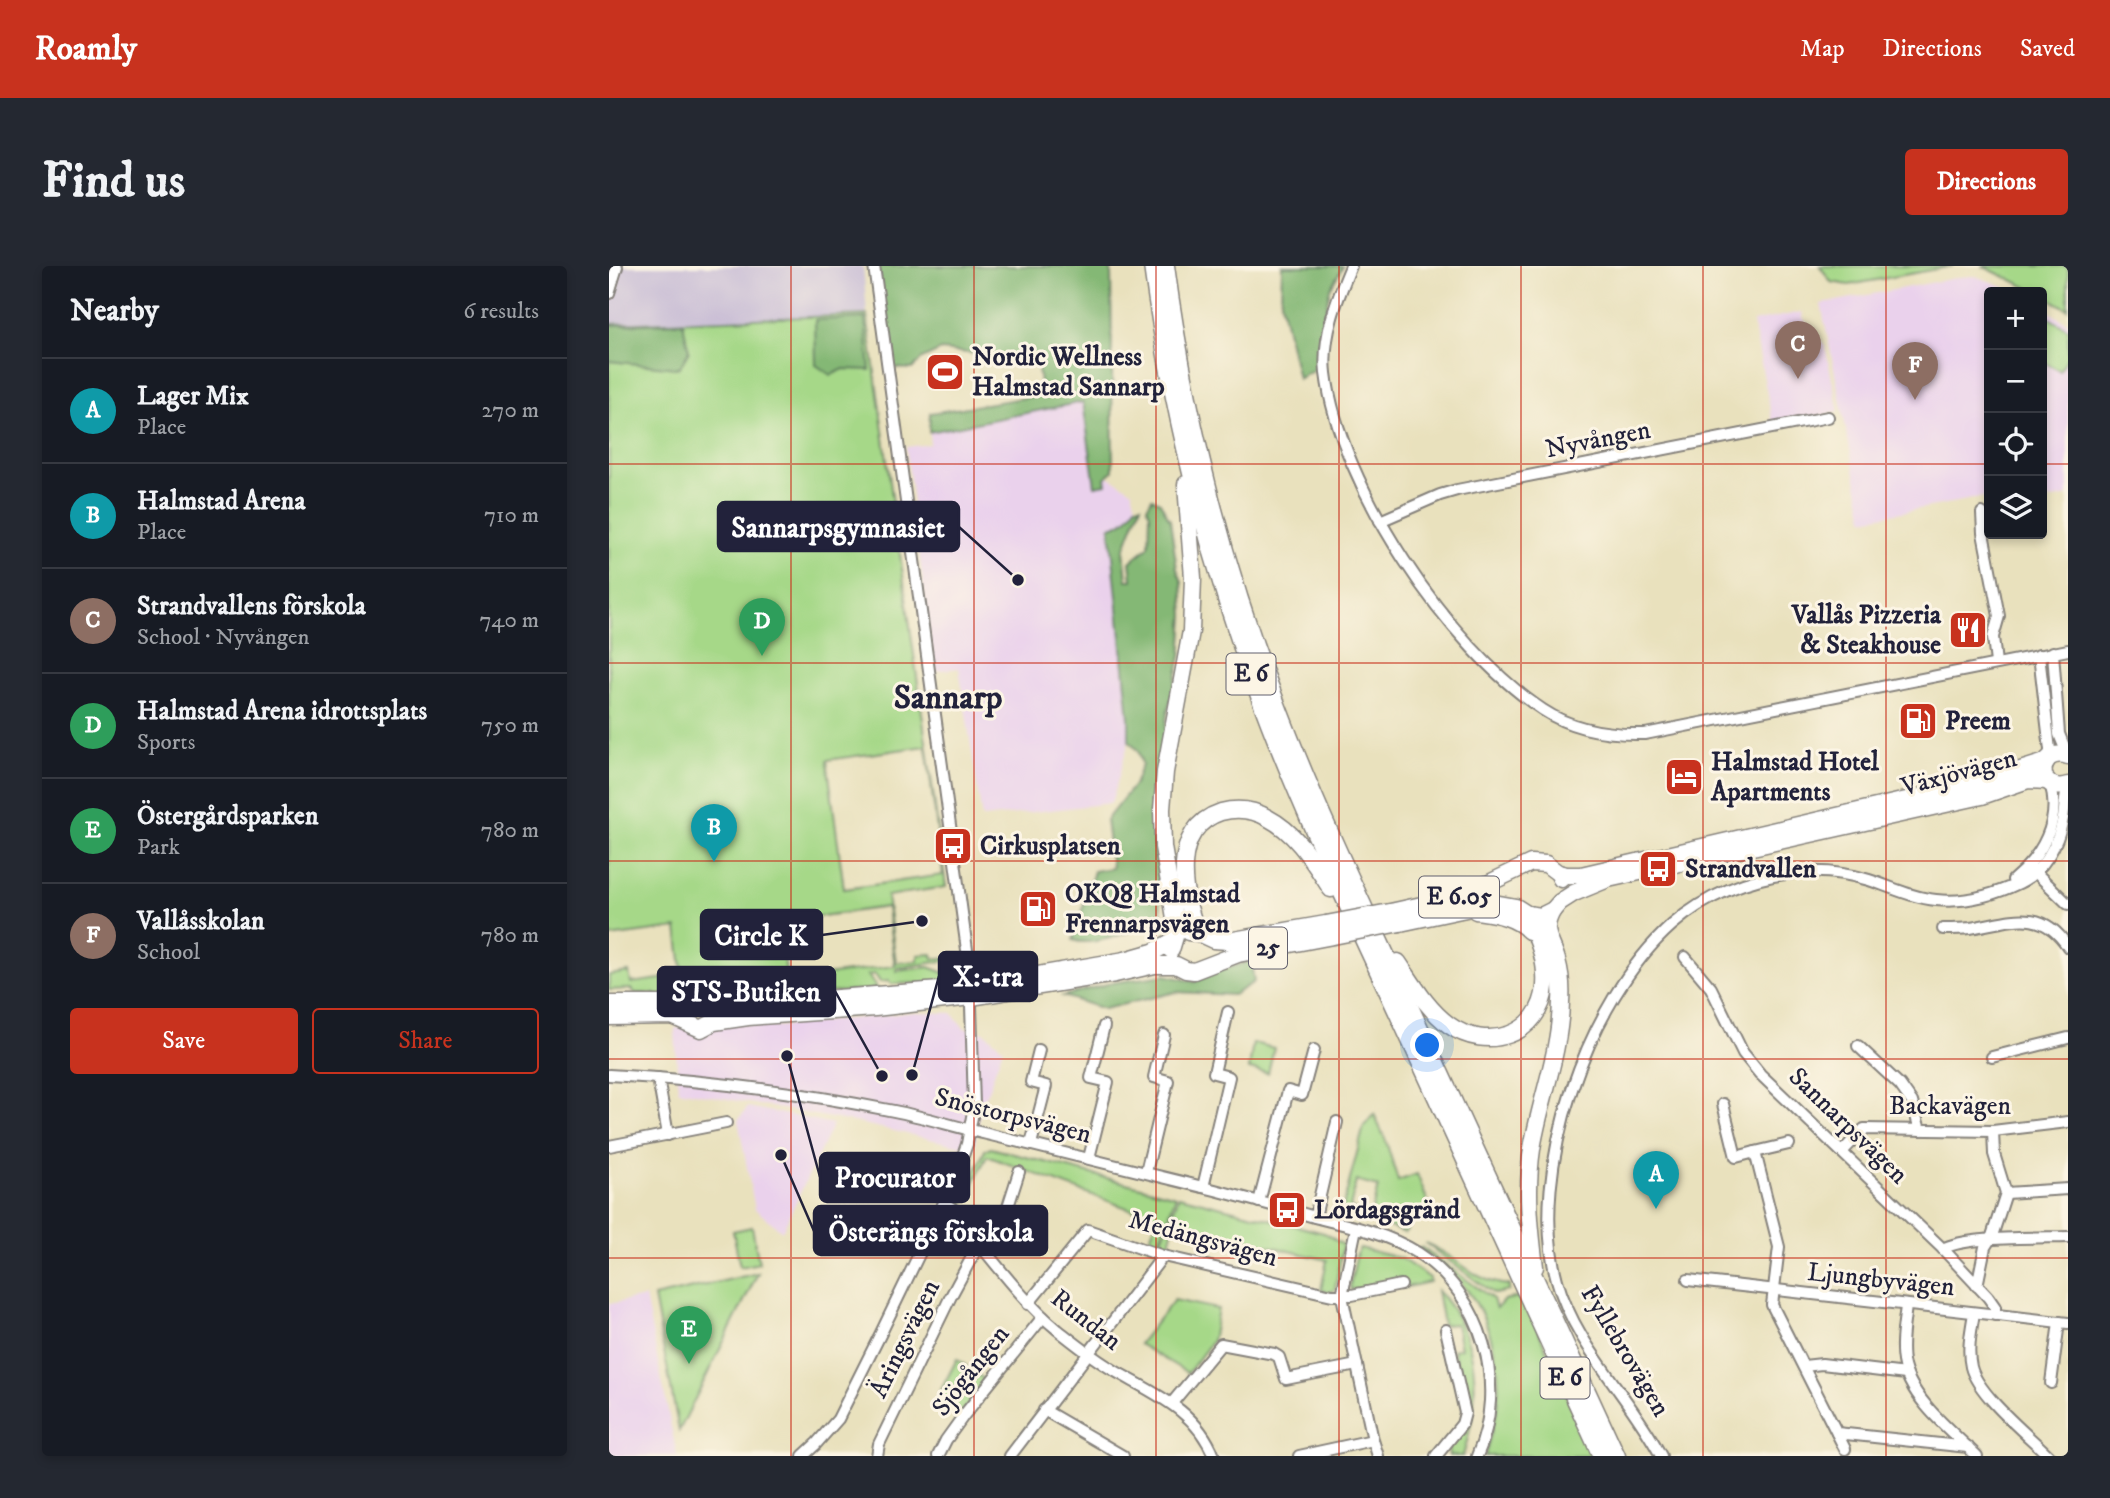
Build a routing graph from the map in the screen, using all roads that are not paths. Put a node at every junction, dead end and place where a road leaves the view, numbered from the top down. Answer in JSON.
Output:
{"nodes":[{"id":1,"x":619,"y":266,"type":"edge"},
{"id":2,"x":873,"y":266,"type":"edge"},
{"id":3,"x":1152,"y":266,"type":"edge"},
{"id":4,"x":1166,"y":266,"type":"edge"},
{"id":5,"x":1351,"y":266,"type":"edge"},
{"id":6,"x":609,"y":293,"type":"edge"},
{"id":7,"x":1828,"y":417,"type":"dead end"},
{"id":8,"x":1182,"y":433,"type":"junction"},
{"id":9,"x":1982,"y":513,"type":"dead end"},
{"id":10,"x":1380,"y":521,"type":"junction"},
{"id":11,"x":2068,"y":650,"type":"edge"},
{"id":12,"x":2053,"y":652,"type":"junction"},
{"id":13,"x":2039,"y":655,"type":"junction"},
{"id":14,"x":1996,"y":663,"type":"junction"},
{"id":15,"x":2068,"y":756,"type":"edge"},
{"id":16,"x":2047,"y":760,"type":"junction"},
{"id":17,"x":2049,"y":782,"type":"junction"},
{"id":18,"x":2068,"y":785,"type":"edge"},
{"id":19,"x":2032,"y":869,"type":"junction"},
{"id":20,"x":1517,"y":870,"type":"junction"},
{"id":21,"x":1558,"y":873,"type":"junction"},
{"id":22,"x":2068,"y":904,"type":"edge"},
{"id":23,"x":1556,"y":906,"type":"junction"},
{"id":24,"x":1467,"y":909,"type":"junction"},
{"id":25,"x":1521,"y":911,"type":"junction"},
{"id":26,"x":1398,"y":917,"type":"junction"},
{"id":27,"x":1366,"y":928,"type":"junction"},
{"id":28,"x":1943,"y":929,"type":"dead end"},
{"id":29,"x":1330,"y":930,"type":"junction"},
{"id":30,"x":1201,"y":936,"type":"junction"},
{"id":31,"x":1175,"y":939,"type":"junction"},
{"id":32,"x":2067,"y":943,"type":"edge"},
{"id":33,"x":1541,"y":948,"type":"junction"},
{"id":34,"x":1685,"y":957,"type":"dead end"},
{"id":35,"x":1176,"y":965,"type":"junction"},
{"id":36,"x":1204,"y":965,"type":"junction"},
{"id":37,"x":971,"y":992,"type":"junction"},
{"id":38,"x":714,"y":1002,"type":"junction"},
{"id":39,"x":687,"y":1003,"type":"junction"},
{"id":40,"x":609,"y":1004,"type":"edge"},
{"id":41,"x":1228,"y":1012,"type":"dead end"},
{"id":42,"x":609,"y":1017,"type":"edge"},
{"id":43,"x":688,"y":1022,"type":"junction"},
{"id":44,"x":714,"y":1022,"type":"junction"},
{"id":45,"x":1104,"y":1026,"type":"dead end"},
{"id":46,"x":1164,"y":1035,"type":"dead end"},
{"id":47,"x":2068,"y":1038,"type":"edge"},
{"id":48,"x":1858,"y":1046,"type":"dead end"},
{"id":49,"x":1039,"y":1050,"type":"dead end"},
{"id":50,"x":1314,"y":1050,"type":"dead end"},
{"id":51,"x":1992,"y":1057,"type":"dead end"},
{"id":52,"x":609,"y":1075,"type":"edge"},
{"id":53,"x":658,"y":1078,"type":"junction"},
{"id":54,"x":1723,"y":1104,"type":"dead end"},
{"id":55,"x":1337,"y":1122,"type":"dead end"},
{"id":56,"x":2068,"y":1122,"type":"edge"},
{"id":57,"x":726,"y":1123,"type":"dead end"},
{"id":58,"x":971,"y":1130,"type":"junction"},
{"id":59,"x":1920,"y":1130,"type":"junction"},
{"id":60,"x":1993,"y":1131,"type":"junction"},
{"id":61,"x":668,"y":1135,"type":"junction"},
{"id":62,"x":1789,"y":1143,"type":"dead end"},
{"id":63,"x":1031,"y":1144,"type":"junction"},
{"id":64,"x":609,"y":1146,"type":"edge"},
{"id":65,"x":1755,"y":1152,"type":"junction"},
{"id":66,"x":1842,"y":1152,"type":"junction"},
{"id":67,"x":1089,"y":1158,"type":"junction"},
{"id":68,"x":1019,"y":1172,"type":"dead end"},
{"id":69,"x":1146,"y":1172,"type":"junction"},
{"id":70,"x":1203,"y":1187,"type":"junction"},
{"id":71,"x":2068,"y":1189,"type":"edge"},
{"id":72,"x":2006,"y":1193,"type":"junction"},
{"id":73,"x":1259,"y":1202,"type":"junction"},
{"id":74,"x":944,"y":1203,"type":"junction"},
{"id":75,"x":1315,"y":1217,"type":"junction"},
{"id":76,"x":1356,"y":1227,"type":"junction"},
{"id":77,"x":2068,"y":1237,"type":"edge"},
{"id":78,"x":976,"y":1240,"type":"junction"},
{"id":79,"x":1989,"y":1241,"type":"junction"},
{"id":80,"x":1943,"y":1249,"type":"junction"},
{"id":81,"x":1163,"y":1256,"type":"junction"},
{"id":82,"x":1688,"y":1280,"type":"dead end"},
{"id":83,"x":1537,"y":1283,"type":"junction"},
{"id":84,"x":1401,"y":1285,"type":"dead end"},
{"id":85,"x":1977,"y":1286,"type":"junction"},
{"id":86,"x":1773,"y":1291,"type":"junction"},
{"id":87,"x":1342,"y":1296,"type":"junction"},
{"id":88,"x":1028,"y":1304,"type":"junction"},
{"id":89,"x":1906,"y":1306,"type":"junction"},
{"id":90,"x":1974,"y":1314,"type":"junction"},
{"id":91,"x":1995,"y":1315,"type":"junction"},
{"id":92,"x":1043,"y":1317,"type":"junction"},
{"id":93,"x":2063,"y":1323,"type":"edge"},
{"id":94,"x":1446,"y":1330,"type":"dead end"},
{"id":95,"x":1088,"y":1355,"type":"junction"},
{"id":96,"x":1357,"y":1365,"type":"junction"},
{"id":97,"x":1804,"y":1366,"type":"junction"},
{"id":98,"x":1906,"y":1374,"type":"junction"},
{"id":99,"x":2051,"y":1383,"type":"dead end"},
{"id":100,"x":1172,"y":1403,"type":"junction"},
{"id":101,"x":1044,"y":1410,"type":"junction"},
{"id":102,"x":1837,"y":1433,"type":"junction"},
{"id":103,"x":1373,"y":1440,"type":"junction"},
{"id":104,"x":1968,"y":1447,"type":"junction"},
{"id":105,"x":1845,"y":1449,"type":"dead end"},
{"id":106,"x":805,"y":1455,"type":"edge"},
{"id":107,"x":1438,"y":1455,"type":"edge"},
{"id":108,"x":877,"y":1456,"type":"edge"},
{"id":109,"x":938,"y":1456,"type":"edge"},
{"id":110,"x":1010,"y":1456,"type":"edge"},
{"id":111,"x":1123,"y":1456,"type":"edge"},
{"id":112,"x":1214,"y":1456,"type":"edge"},
{"id":113,"x":1299,"y":1456,"type":"edge"},
{"id":114,"x":1378,"y":1456,"type":"edge"},
{"id":115,"x":1477,"y":1456,"type":"edge"},
{"id":116,"x":1601,"y":1456,"type":"edge"},
{"id":117,"x":1617,"y":1456,"type":"edge"},
{"id":118,"x":1661,"y":1456,"type":"edge"},
{"id":119,"x":1977,"y":1456,"type":"edge"},
{"id":120,"x":2049,"y":1456,"type":"edge"}],
"edges":[{"from":1,"to":6,"type":"street"},
{"from":2,"to":37,"type":"street"},
{"from":3,"to":8,"type":"highway","number":"E 6"},
{"from":4,"to":27,"type":"highway","number":"E 6"},
{"from":5,"to":10,"type":"street"},
{"from":7,"to":10,"type":"street","name":"Nyvången"},
{"from":8,"to":27,"type":"highway","number":"E 6"},
{"from":8,"to":31,"type":"highway"},
{"from":9,"to":14,"type":"street"},
{"from":10,"to":14,"type":"street"},
{"from":11,"to":12,"type":"street"},
{"from":12,"to":13,"type":"street"},
{"from":12,"to":15,"type":"street"},
{"from":13,"to":14,"type":"street"},
{"from":13,"to":16,"type":"street"},
{"from":15,"to":16,"type":"highway","name":"Växjövägen"},
{"from":16,"to":17,"type":"highway","name":"Växjövägen"},
{"from":16,"to":21,"type":"highway","name":"Växjövägen"},
{"from":17,"to":18,"type":"highway","name":"Växjövägen"},
{"from":17,"to":19,"type":"street"},
{"from":17,"to":23,"type":"highway","name":"Växjövägen"},
{"from":18,"to":19,"type":"street"},
{"from":19,"to":22,"type":"street"},
{"from":19,"to":118,"type":"street","name":"Fyllebrovägen"},
{"from":20,"to":21,"type":"highway","name":"Växjövägen"},
{"from":20,"to":25,"type":"highway"},
{"from":20,"to":26,"type":"highway","name":"Växjövägen","number":"E 6.05"},
{"from":21,"to":23,"type":"highway"},
{"from":23,"to":25,"type":"highway","name":"Växjövägen"},
{"from":23,"to":83,"type":"highway"},
{"from":24,"to":25,"type":"highway","name":"Växjövägen","number":"E 6.05"},
{"from":24,"to":26,"type":"highway","name":"Växjövägen","number":"E 6.05"},
{"from":24,"to":33,"type":"highway"},
{"from":25,"to":33,"type":"highway"},
{"from":26,"to":29,"type":"highway","name":"Växjövägen","number":"E 6.05","bridge":true},
{"from":27,"to":30,"type":"highway"},
{"from":27,"to":33,"type":"highway"},
{"from":27,"to":83,"type":"highway","number":"E 6"},
{"from":27,"to":116,"type":"highway","number":"E 6"},
{"from":28,"to":32,"type":"street"},
{"from":29,"to":30,"type":"highway","name":"Växjövägen","number":"E 6.05"},
{"from":29,"to":36,"type":"highway","name":"Växjövägen","number":"25"},
{"from":30,"to":31,"type":"highway","name":"Växjövägen"},
{"from":30,"to":36,"type":"highway"},
{"from":31,"to":35,"type":"highway"},
{"from":31,"to":37,"type":"highway","name":"Växjövägen"},
{"from":34,"to":66,"type":"street","name":"Sannarpsvägen"},
{"from":35,"to":36,"type":"highway","name":"Växjövägen"},
{"from":35,"to":37,"type":"highway","name":"Växjövägen"},
{"from":37,"to":38,"type":"highway","name":"Växjövägen"},
{"from":37,"to":44,"type":"highway","name":"Växjövägen"},
{"from":37,"to":58,"type":"street"},
{"from":38,"to":39,"type":"highway","name":"Växjövägen"},
{"from":38,"to":44,"type":"highway"},
{"from":39,"to":40,"type":"highway","name":"Växjövägen"},
{"from":39,"to":43,"type":"highway"},
{"from":41,"to":70,"type":"street"},
{"from":42,"to":43,"type":"highway","name":"Växjövägen"},
{"from":43,"to":44,"type":"highway","name":"Växjövägen"},
{"from":45,"to":67,"type":"street"},
{"from":46,"to":69,"type":"street"},
{"from":47,"to":51,"type":"street"},
{"from":48,"to":59,"type":"street"},
{"from":49,"to":63,"type":"street"},
{"from":50,"to":73,"type":"street"},
{"from":52,"to":53,"type":"street","name":"Snöstorpsvägen"},
{"from":53,"to":58,"type":"street","name":"Snöstorpsvägen"},
{"from":53,"to":61,"type":"street"},
{"from":54,"to":65,"type":"street"},
{"from":55,"to":75,"type":"street"},
{"from":56,"to":60,"type":"street","name":"Backavägen"},
{"from":57,"to":61,"type":"street"},
{"from":58,"to":63,"type":"street","name":"Snöstorpsvägen"},
{"from":58,"to":74,"type":"street"},
{"from":59,"to":60,"type":"street","name":"Backavägen"},
{"from":59,"to":66,"type":"street","name":"Backavägen"},
{"from":60,"to":72,"type":"street"},
{"from":61,"to":64,"type":"street"},
{"from":62,"to":65,"type":"street"},
{"from":63,"to":67,"type":"street","name":"Snöstorpsvägen"},
{"from":65,"to":86,"type":"street"},
{"from":66,"to":80,"type":"street","name":"Sannarpsvägen"},
{"from":67,"to":69,"type":"street","name":"Snöstorpsvägen"},
{"from":68,"to":78,"type":"street","name":"Äringsvägen"},
{"from":69,"to":70,"type":"street","name":"Snöstorpsvägen"},
{"from":70,"to":73,"type":"street","name":"Snöstorpsvägen"},
{"from":71,"to":72,"type":"street"},
{"from":72,"to":79,"type":"street"},
{"from":73,"to":75,"type":"street","name":"Snöstorpsvägen"},
{"from":74,"to":78,"type":"street","name":"Rundan"},
{"from":74,"to":106,"type":"street"},
{"from":75,"to":76,"type":"street","name":"Snöstorpsvägen"},
{"from":76,"to":87,"type":"street"},
{"from":76,"to":115,"type":"street","name":"Snöstorpsvägen"},
{"from":77,"to":79,"type":"street"},
{"from":78,"to":88,"type":"street","name":"Rundan"},
{"from":78,"to":108,"type":"street","name":"Äringsvägen"},
{"from":79,"to":80,"type":"street"},
{"from":79,"to":85,"type":"street"},
{"from":80,"to":85,"type":"street","name":"Sannarpsvägen"},
{"from":81,"to":87,"type":"street","name":"Medängsvägen"},
{"from":81,"to":88,"type":"street","name":"Medängsvägen"},
{"from":81,"to":95,"type":"street"},
{"from":82,"to":86,"type":"street","name":"Ljungbyvägen"},
{"from":83,"to":117,"type":"highway","number":"E 6"},
{"from":84,"to":87,"type":"street","name":"Medängsvägen"},
{"from":85,"to":91,"type":"street","name":"Sannarpsvägen"},
{"from":86,"to":89,"type":"street","name":"Ljungbyvägen"},
{"from":86,"to":97,"type":"street"},
{"from":87,"to":96,"type":"street"},
{"from":88,"to":92,"type":"street","name":"Rundan"},
{"from":89,"to":90,"type":"street","name":"Ljungbyvägen"},
{"from":89,"to":98,"type":"street"},
{"from":90,"to":91,"type":"street","name":"Ljungbyvägen"},
{"from":90,"to":120,"type":"street"},
{"from":91,"to":93,"type":"street","name":"Ljungbyvägen"},
{"from":92,"to":95,"type":"street","name":"Rundan"},
{"from":92,"to":109,"type":"street","name":"Sjögången"},
{"from":93,"to":99,"type":"street"},
{"from":94,"to":107,"type":"street"},
{"from":95,"to":100,"type":"street","name":"Rundan"},
{"from":95,"to":101,"type":"street"},
{"from":96,"to":100,"type":"street"},
{"from":96,"to":103,"type":"street"},
{"from":97,"to":98,"type":"street"},
{"from":97,"to":102,"type":"street"},
{"from":98,"to":104,"type":"street"},
{"from":100,"to":112,"type":"street","name":"Rundan"},
{"from":101,"to":110,"type":"street"},
{"from":101,"to":111,"type":"street"},
{"from":102,"to":104,"type":"street"},
{"from":102,"to":105,"type":"street"},
{"from":103,"to":113,"type":"street"},
{"from":103,"to":114,"type":"street"},
{"from":104,"to":119,"type":"street"}]}
